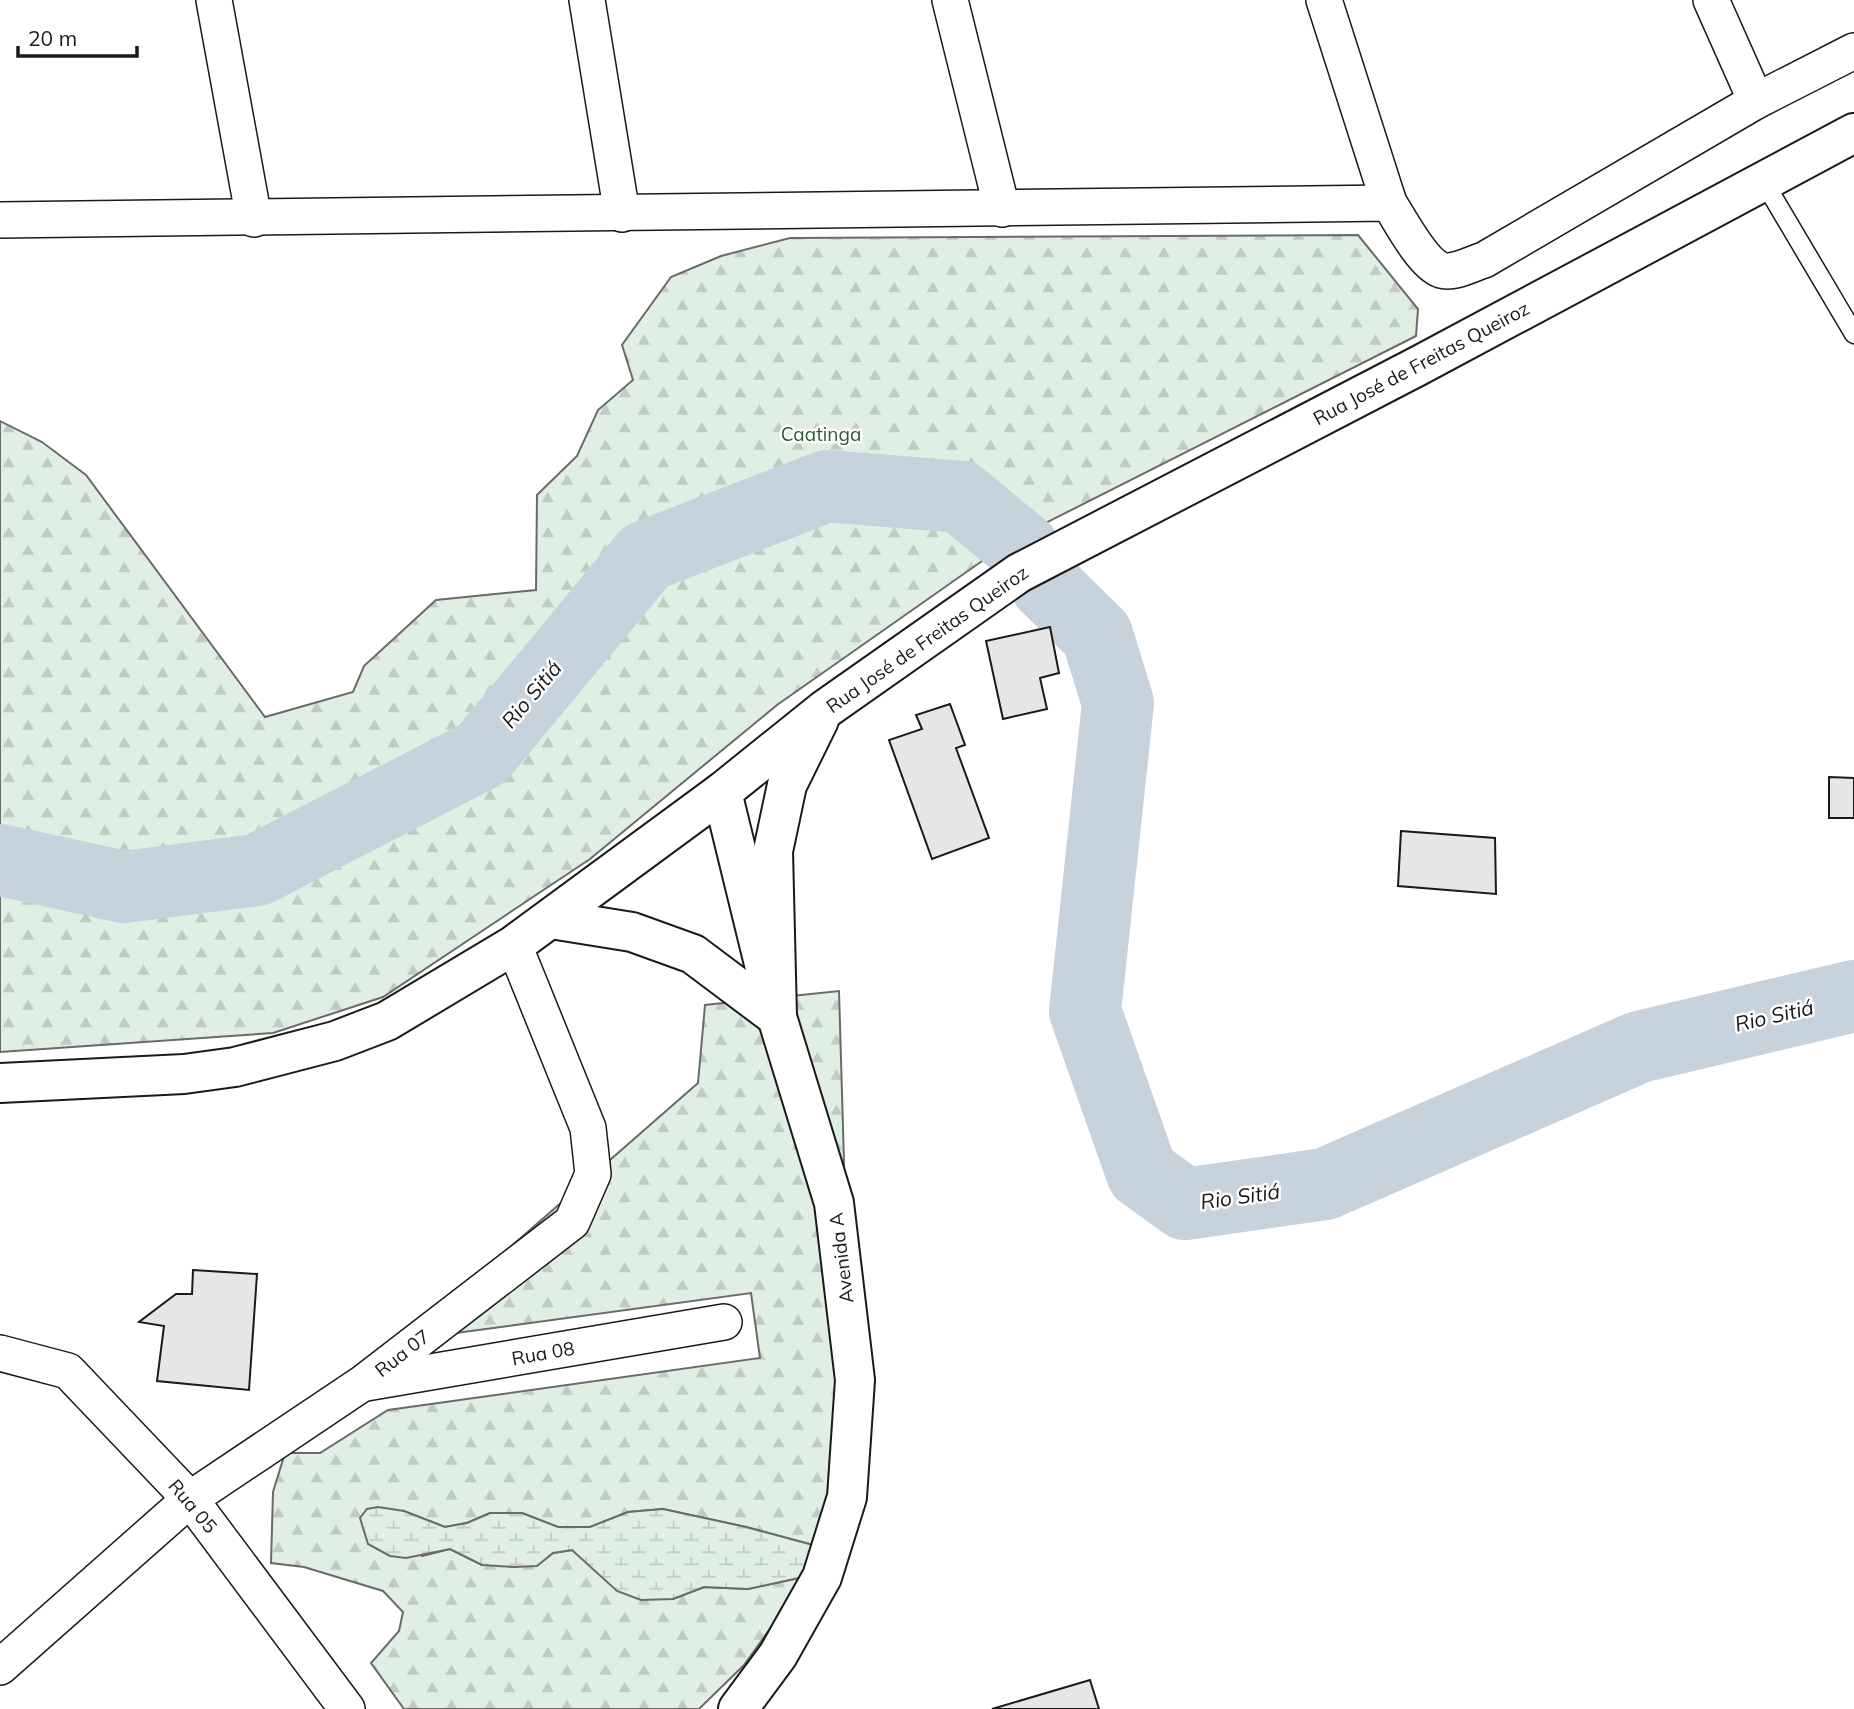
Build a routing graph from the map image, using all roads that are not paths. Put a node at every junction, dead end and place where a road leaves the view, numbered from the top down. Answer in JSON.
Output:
{"nodes":[{"id":1,"x":214,"y":0,"type":"edge"},
{"id":2,"x":587,"y":0,"type":"edge"},
{"id":3,"x":950,"y":0,"type":"edge"},
{"id":4,"x":1324,"y":0,"type":"edge"},
{"id":5,"x":1711,"y":0,"type":"edge"},
{"id":6,"x":1854,"y":51,"type":"edge"},
{"id":7,"x":1756,"y":101,"type":"junction"},
{"id":8,"x":1854,"y":133,"type":"edge"},
{"id":9,"x":1764,"y":182,"type":"junction"},
{"id":10,"x":1389,"y":204,"type":"junction"},
{"id":11,"x":1002,"y":209,"type":"junction"},
{"id":12,"x":622,"y":214,"type":"junction"},
{"id":13,"x":254,"y":219,"type":"junction"},
{"id":14,"x":0,"y":220,"type":"edge"},
{"id":15,"x":1854,"y":334,"type":"edge"},
{"id":16,"x":824,"y":710,"type":"junction"},
{"id":17,"x":722,"y":792,"type":"junction"},
{"id":18,"x":551,"y":919,"type":"junction"},
{"id":19,"x":514,"y":945,"type":"junction"},
{"id":20,"x":777,"y":1017,"type":"junction"},
{"id":21,"x":0,"y":1083,"type":"edge"},
{"id":22,"x":724,"y":1322,"type":"dead end"},
{"id":23,"x":0,"y":1353,"type":"edge"},
{"id":24,"x":363,"y":1383,"type":"junction"},
{"id":25,"x":190,"y":1499,"type":"junction"},
{"id":26,"x":0,"y":1667,"type":"edge"},
{"id":27,"x":347,"y":1709,"type":"edge"},
{"id":28,"x":738,"y":1709,"type":"edge"}],
"edges":[{"from":1,"to":13,"type":"street"},
{"from":2,"to":12,"type":"street"},
{"from":3,"to":11,"type":"street"},
{"from":4,"to":10,"type":"street"},
{"from":5,"to":7,"type":"street"},
{"from":6,"to":7,"type":"street"},
{"from":7,"to":10,"type":"street"},
{"from":8,"to":9,"type":"main road","name":"Rua José de Freitas Queiroz"},
{"from":9,"to":15,"type":"lane"},
{"from":9,"to":16,"type":"main road","name":"Rua José de Freitas Queiroz"},
{"from":10,"to":11,"type":"street"},
{"from":11,"to":12,"type":"street"},
{"from":12,"to":13,"type":"street"},
{"from":13,"to":14,"type":"street"},
{"from":16,"to":17,"type":"main road","name":"Rua José de Freitas Queiroz"},
{"from":16,"to":20,"type":"main road"},
{"from":17,"to":18,"type":"main road","name":"Rua José de Freitas Queiroz"},
{"from":17,"to":20,"type":"main road","name":"Avenida A"},
{"from":18,"to":19,"type":"main road","name":"Rua José de Freitas Queiroz"},
{"from":18,"to":20,"type":"main road"},
{"from":19,"to":21,"type":"main road","name":"Rua José de Freitas Queiroz"},
{"from":19,"to":24,"type":"street","name":"Rua 07"},
{"from":20,"to":28,"type":"main road","name":"Avenida A"},
{"from":22,"to":24,"type":"street","name":"Rua 08"},
{"from":23,"to":25,"type":"street","name":"Rua 05"},
{"from":24,"to":25,"type":"street","name":"Rua 07"},
{"from":25,"to":26,"type":"street","name":"Rua 07"},
{"from":25,"to":27,"type":"street","name":"Rua 05"}]}
